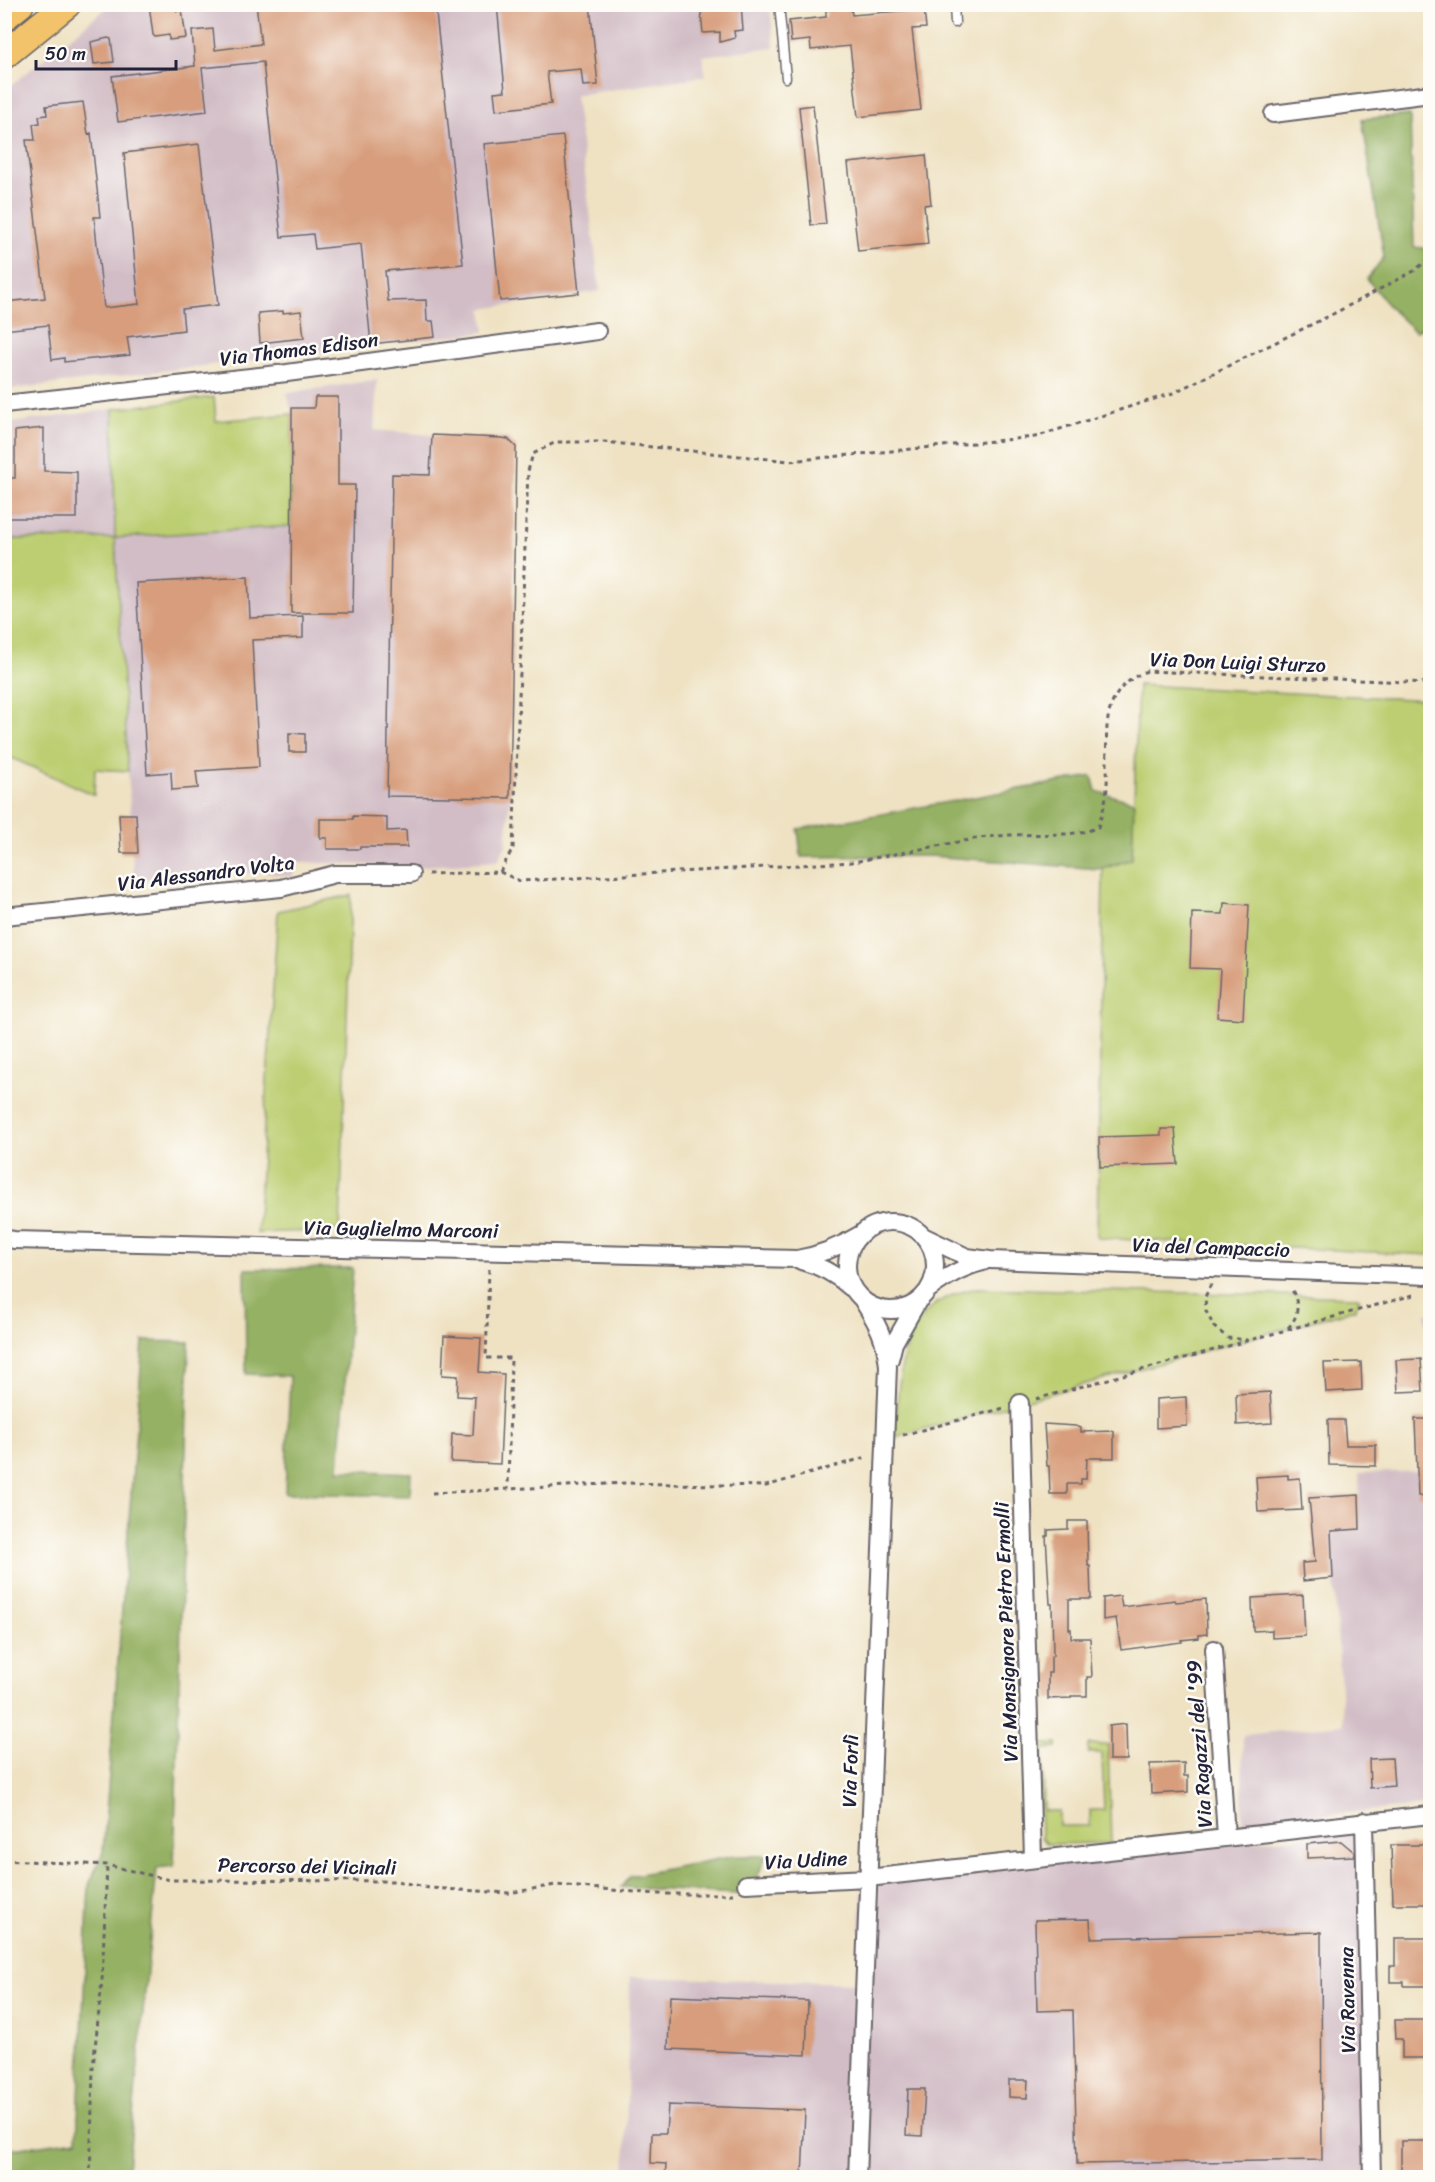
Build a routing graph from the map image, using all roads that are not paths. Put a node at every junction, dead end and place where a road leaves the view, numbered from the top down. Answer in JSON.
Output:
{"nodes":[{"id":1,"x":20,"y":4,"type":"edge"},
{"id":2,"x":67,"y":4,"type":"edge"},
{"id":3,"x":779,"y":4,"type":"edge"},
{"id":4,"x":954,"y":4,"type":"edge"},
{"id":5,"x":4,"y":17,"type":"edge"},
{"id":6,"x":955,"y":23,"type":"dead end"},
{"id":7,"x":4,"y":55,"type":"edge"},
{"id":8,"x":786,"y":78,"type":"dead end"},
{"id":9,"x":1431,"y":94,"type":"edge"},
{"id":10,"x":1273,"y":114,"type":"dead end"},
{"id":11,"x":597,"y":331,"type":"dead end"},
{"id":12,"x":4,"y":404,"type":"edge"},
{"id":13,"x":411,"y":874,"type":"road end"},
{"id":14,"x":4,"y":916,"type":"edge"},
{"id":15,"x":859,"y":1235,"type":"junction"},
{"id":16,"x":923,"y":1236,"type":"junction"},
{"id":17,"x":4,"y":1238,"type":"edge"},
{"id":18,"x":797,"y":1259,"type":"junction"},
{"id":19,"x":990,"y":1260,"type":"junction"},
{"id":20,"x":1431,"y":1276,"type":"edge"},
{"id":21,"x":858,"y":1295,"type":"junction"},
{"id":22,"x":923,"y":1296,"type":"junction"},
{"id":23,"x":888,"y":1366,"type":"junction"},
{"id":24,"x":1020,"y":1403,"type":"road end"},
{"id":25,"x":1214,"y":1649,"type":"dead end"},
{"id":26,"x":1431,"y":1815,"type":"edge"},
{"id":27,"x":1364,"y":1821,"type":"junction"},
{"id":28,"x":1226,"y":1837,"type":"junction"},
{"id":29,"x":1033,"y":1859,"type":"junction"},
{"id":30,"x":868,"y":1878,"type":"junction"},
{"id":31,"x":746,"y":1884,"type":"road end"},
{"id":32,"x":857,"y":2178,"type":"edge"},
{"id":33,"x":1371,"y":2178,"type":"edge"}],
"edges":[{"from":1,"to":5,"type":"main road"},
{"from":2,"to":7,"type":"main road"},
{"from":3,"to":8,"type":"lane"},
{"from":4,"to":6,"type":"lane"},
{"from":9,"to":10,"type":"street"},
{"from":11,"to":12,"type":"street","name":"Via Thomas Edison"},
{"from":13,"to":14,"type":"street","name":"Via Alessandro Volta"},
{"from":15,"to":16,"type":"street"},
{"from":15,"to":18,"type":"street","name":"Via Guglielmo Marconi"},
{"from":15,"to":21,"type":"street"},
{"from":16,"to":19,"type":"street","name":"Via del Campaccio"},
{"from":16,"to":22,"type":"street"},
{"from":17,"to":18,"type":"street","name":"Via Guglielmo Marconi"},
{"from":18,"to":21,"type":"street","name":"Via Guglielmo Marconi"},
{"from":19,"to":20,"type":"street","name":"Via del Campaccio"},
{"from":19,"to":22,"type":"street","name":"Via del Campaccio"},
{"from":21,"to":22,"type":"street"},
{"from":21,"to":23,"type":"street","name":"Via Forlì"},
{"from":22,"to":23,"type":"street","name":"Via Forlì"},
{"from":23,"to":30,"type":"street","name":"Via Forlì"},
{"from":24,"to":29,"type":"street","name":"Via Monsignore Pietro Ermolli"},
{"from":25,"to":28,"type":"street","name":"Via Ragazzi del '99"},
{"from":26,"to":27,"type":"street","name":"Via Udine"},
{"from":27,"to":28,"type":"street","name":"Via Udine"},
{"from":27,"to":33,"type":"street","name":"Via Ravenna"},
{"from":28,"to":29,"type":"street","name":"Via Udine"},
{"from":29,"to":30,"type":"street","name":"Via Udine"},
{"from":30,"to":31,"type":"street","name":"Via Udine"},
{"from":30,"to":32,"type":"street","name":"Via Forlì"}]}
